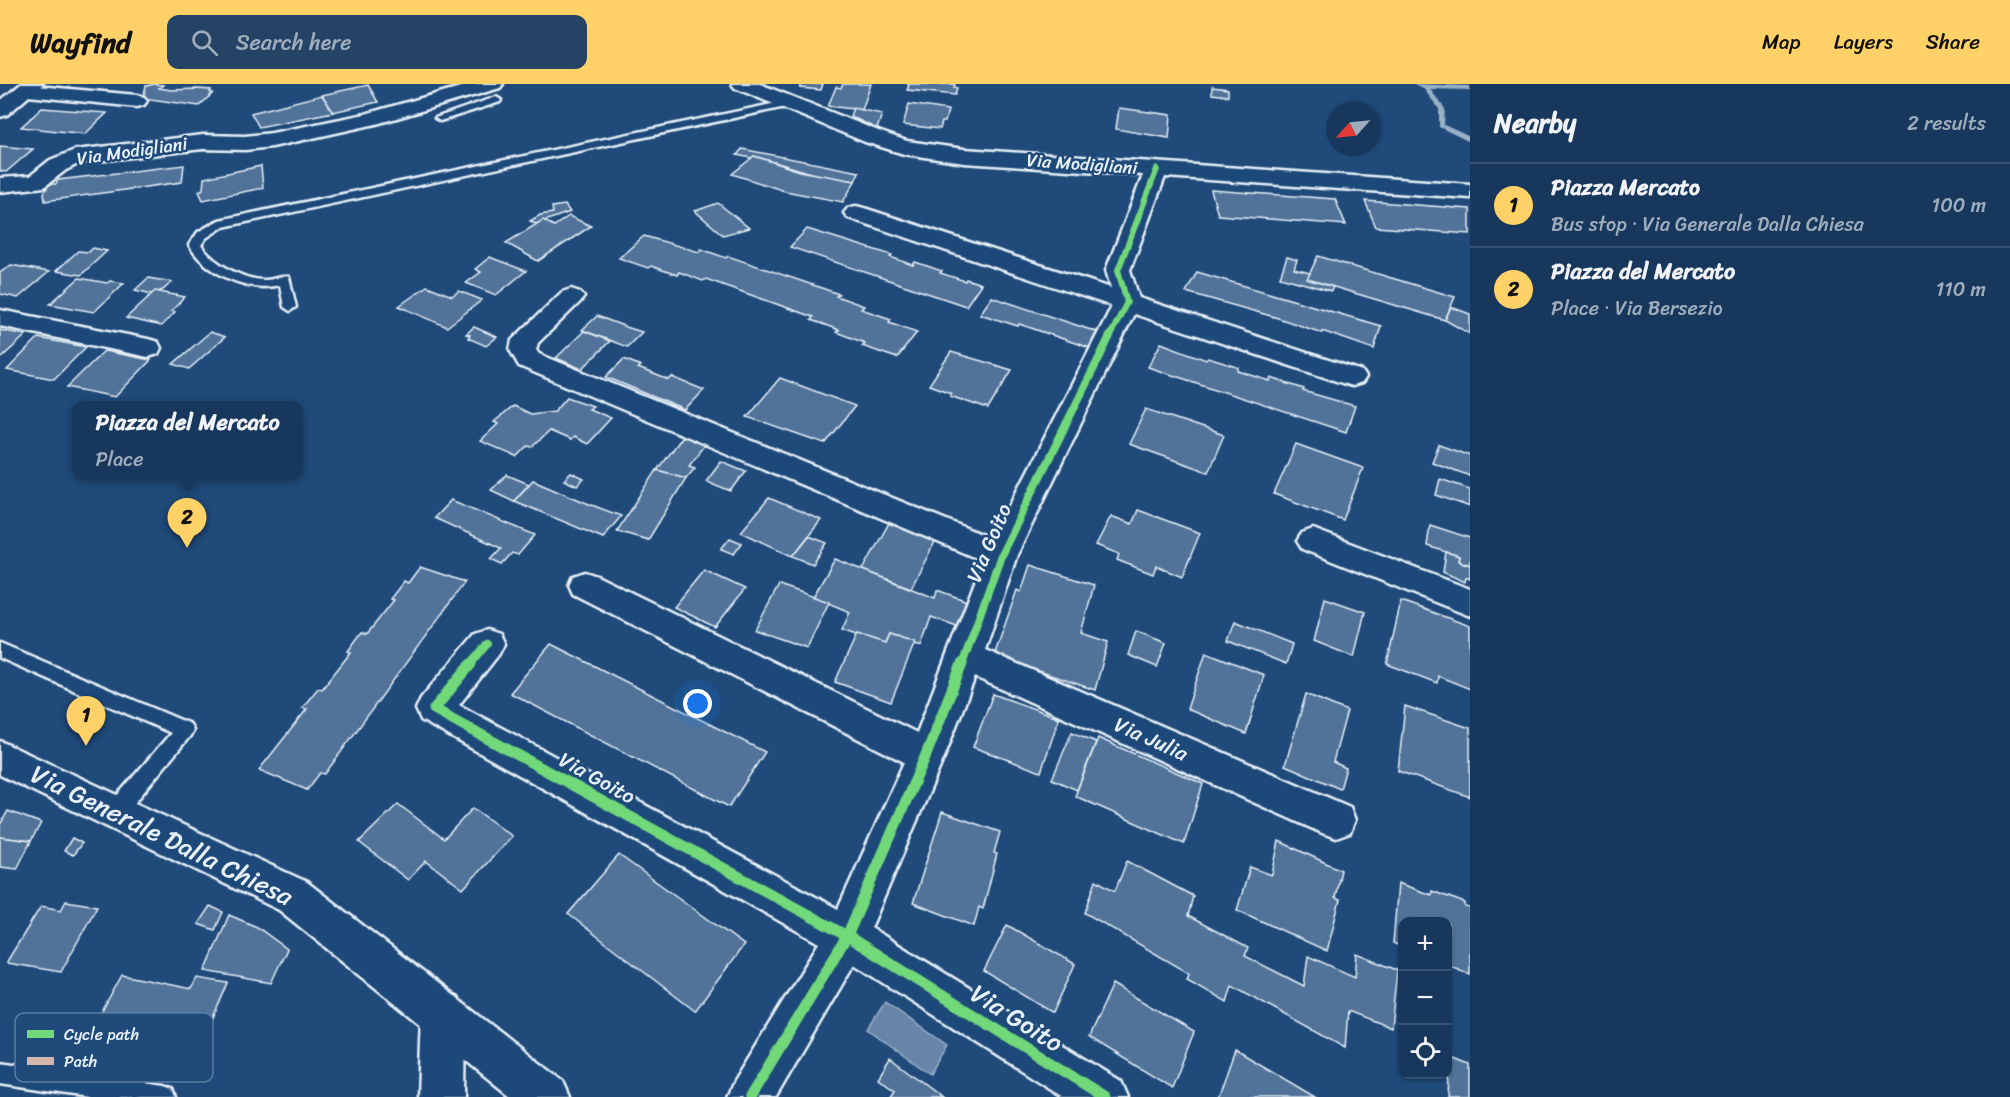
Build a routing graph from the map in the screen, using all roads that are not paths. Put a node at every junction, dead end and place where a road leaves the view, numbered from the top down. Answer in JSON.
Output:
{"nodes":[{"id":1,"x":742,"y":84,"type":"edge"},
{"id":2,"x":29,"y":87,"type":"edge"},
{"id":3,"x":495,"y":92,"type":"edge"},
{"id":4,"x":137,"y":101,"type":"dead end"},
{"id":5,"x":791,"y":103,"type":"junction"},
{"id":6,"x":0,"y":111,"type":"edge"},
{"id":7,"x":440,"y":118,"type":"dead end"},
{"id":8,"x":1157,"y":169,"type":"junction"},
{"id":9,"x":0,"y":185,"type":"edge"},
{"id":10,"x":1470,"y":191,"type":"edge"},
{"id":11,"x":856,"y":213,"type":"dead end"},
{"id":12,"x":571,"y":297,"type":"dead end"},
{"id":13,"x":1127,"y":302,"type":"junction"},
{"id":14,"x":290,"y":307,"type":"dead end"},
{"id":15,"x":0,"y":318,"type":"edge"},
{"id":16,"x":148,"y":348,"type":"dead end"},
{"id":17,"x":1352,"y":377,"type":"dead end"},
{"id":18,"x":1313,"y":540,"type":"dead end"},
{"id":19,"x":1001,"y":555,"type":"junction"},
{"id":20,"x":585,"y":585,"type":"dead end"},
{"id":21,"x":1470,"y":603,"type":"edge"},
{"id":22,"x":487,"y":644,"type":"dead end"},
{"id":23,"x":0,"y":650,"type":"edge"},
{"id":24,"x":965,"y":657,"type":"junction"},
{"id":25,"x":926,"y":755,"type":"junction"},
{"id":26,"x":0,"y":757,"type":"edge"},
{"id":27,"x":116,"y":811,"type":"junction"},
{"id":28,"x":1336,"y":820,"type":"dead end"},
{"id":29,"x":847,"y":936,"type":"junction"},
{"id":30,"x":443,"y":1013,"type":"junction"},
{"id":31,"x":0,"y":1073,"type":"edge"},
{"id":32,"x":15,"y":1075,"type":"edge"},
{"id":33,"x":62,"y":1082,"type":"edge"},
{"id":34,"x":165,"y":1097,"type":"edge"},
{"id":35,"x":441,"y":1097,"type":"edge"},
{"id":36,"x":547,"y":1097,"type":"edge"},
{"id":37,"x":750,"y":1097,"type":"edge"},
{"id":38,"x":1105,"y":1097,"type":"edge"}],
"edges":[{"from":1,"to":5,"type":"street","name":"Via Modigliani"},
{"from":2,"to":4,"type":"street"},
{"from":2,"to":6,"type":"street"},
{"from":3,"to":7,"type":"lane"},
{"from":3,"to":9,"type":"street","name":"Via Modigliani"},
{"from":5,"to":8,"type":"street","name":"Via Modigliani"},
{"from":5,"to":14,"type":"lane"},
{"from":8,"to":10,"type":"street","name":"Via Modigliani"},
{"from":8,"to":13,"type":"street"},
{"from":11,"to":13,"type":"street"},
{"from":12,"to":19,"type":"street","name":"Via Goito"},
{"from":13,"to":17,"type":"street"},
{"from":13,"to":19,"type":"street","name":"Via Goito"},
{"from":15,"to":16,"type":"street"},
{"from":18,"to":21,"type":"street"},
{"from":19,"to":24,"type":"street","name":"Via Goito"},
{"from":20,"to":25,"type":"street"},
{"from":22,"to":29,"type":"street","name":"Via Goito"},
{"from":23,"to":27,"type":"lane"},
{"from":24,"to":25,"type":"street","name":"Via Goito"},
{"from":24,"to":28,"type":"street","name":"Via Julia"},
{"from":25,"to":29,"type":"street","name":"Via Goito"},
{"from":26,"to":27,"type":"street","name":"Via Generale Dalla Chiesa"},
{"from":27,"to":30,"type":"street","name":"Via Generale Dalla Chiesa"},
{"from":29,"to":37,"type":"street","name":"Via Goito"},
{"from":29,"to":38,"type":"street","name":"Via Goito"},
{"from":30,"to":35,"type":"street"},
{"from":30,"to":36,"type":"street","name":"Via Generale Dalla Chiesa"},
{"from":31,"to":32,"type":"lane"},
{"from":33,"to":34,"type":"lane"}]}
